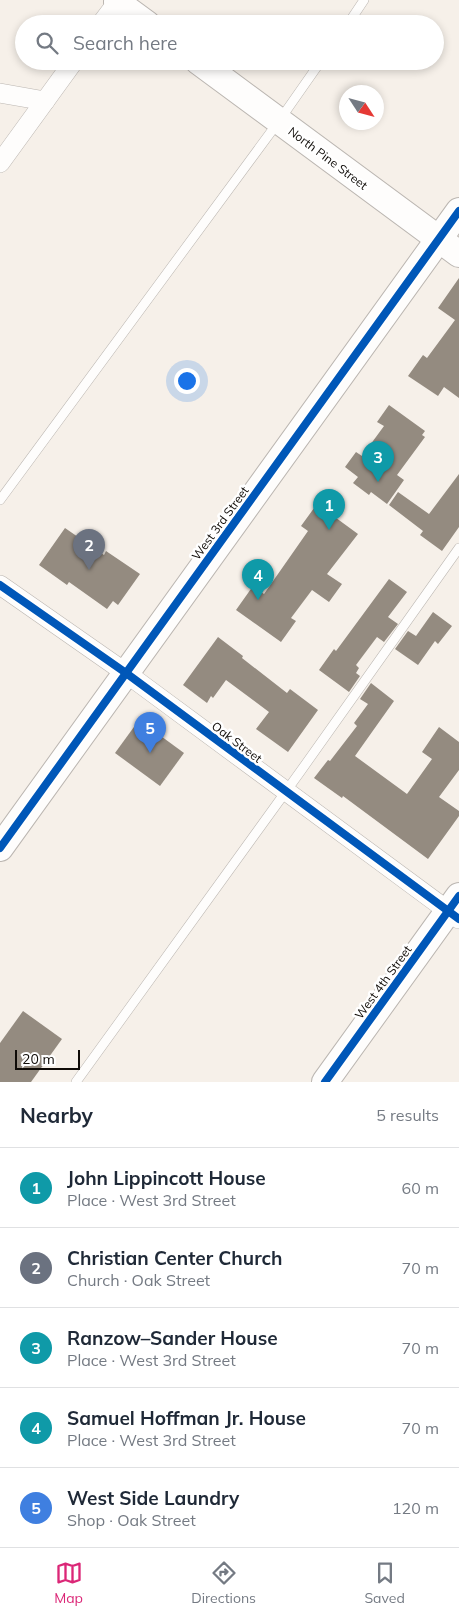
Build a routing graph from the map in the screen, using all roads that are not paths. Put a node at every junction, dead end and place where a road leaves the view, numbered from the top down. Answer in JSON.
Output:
{"nodes":[{"id":1,"x":364,"y":0,"type":"edge"},
{"id":2,"x":118,"y":1,"type":"edge"},
{"id":3,"x":108,"y":15,"type":"edge"},
{"id":4,"x":135,"y":15,"type":"edge"},
{"id":5,"x":354,"y":15,"type":"edge"},
{"id":6,"x":67,"y":70,"type":"edge"},
{"id":7,"x":210,"y":70,"type":"edge"},
{"id":8,"x":315,"y":70,"type":"edge"},
{"id":9,"x":0,"y":93,"type":"edge"},
{"id":10,"x":45,"y":101,"type":"junction"},
{"id":11,"x":279,"y":121,"type":"junction"},
{"id":12,"x":0,"y":164,"type":"edge"},
{"id":13,"x":459,"y":212,"type":"edge"},
{"id":14,"x":449,"y":247,"type":"edge"},
{"id":15,"x":0,"y":500,"type":"edge"},
{"id":16,"x":459,"y":548,"type":"edge"},
{"id":17,"x":0,"y":585,"type":"edge"},
{"id":18,"x":126,"y":673,"type":"junction"},
{"id":19,"x":286,"y":792,"type":"junction"},
{"id":20,"x":0,"y":848,"type":"edge"},
{"id":21,"x":455,"y":908,"type":"edge"},
{"id":22,"x":76,"y":1082,"type":"edge"},
{"id":23,"x":325,"y":1082,"type":"edge"}],
"edges":[{"from":1,"to":5,"type":"lane"},
{"from":2,"to":3,"type":"street"},
{"from":2,"to":4,"type":"main road"},
{"from":6,"to":10,"type":"street"},
{"from":7,"to":11,"type":"main road","name":"North Pine Street"},
{"from":8,"to":11,"type":"lane"},
{"from":9,"to":10,"type":"street"},
{"from":10,"to":12,"type":"street"},
{"from":11,"to":14,"type":"main road","name":"North Pine Street"},
{"from":11,"to":15,"type":"lane"},
{"from":13,"to":14,"type":"main road","name":"West 3rd Street"},
{"from":14,"to":18,"type":"main road","name":"West 3rd Street"},
{"from":16,"to":19,"type":"lane"},
{"from":17,"to":18,"type":"street","name":"Oak Street"},
{"from":18,"to":19,"type":"street","name":"Oak Street"},
{"from":18,"to":20,"type":"main road","name":"West 3rd Street"},
{"from":19,"to":21,"type":"street","name":"Oak Street"},
{"from":19,"to":22,"type":"lane"},
{"from":21,"to":23,"type":"main road","name":"West 4th Street"}]}
